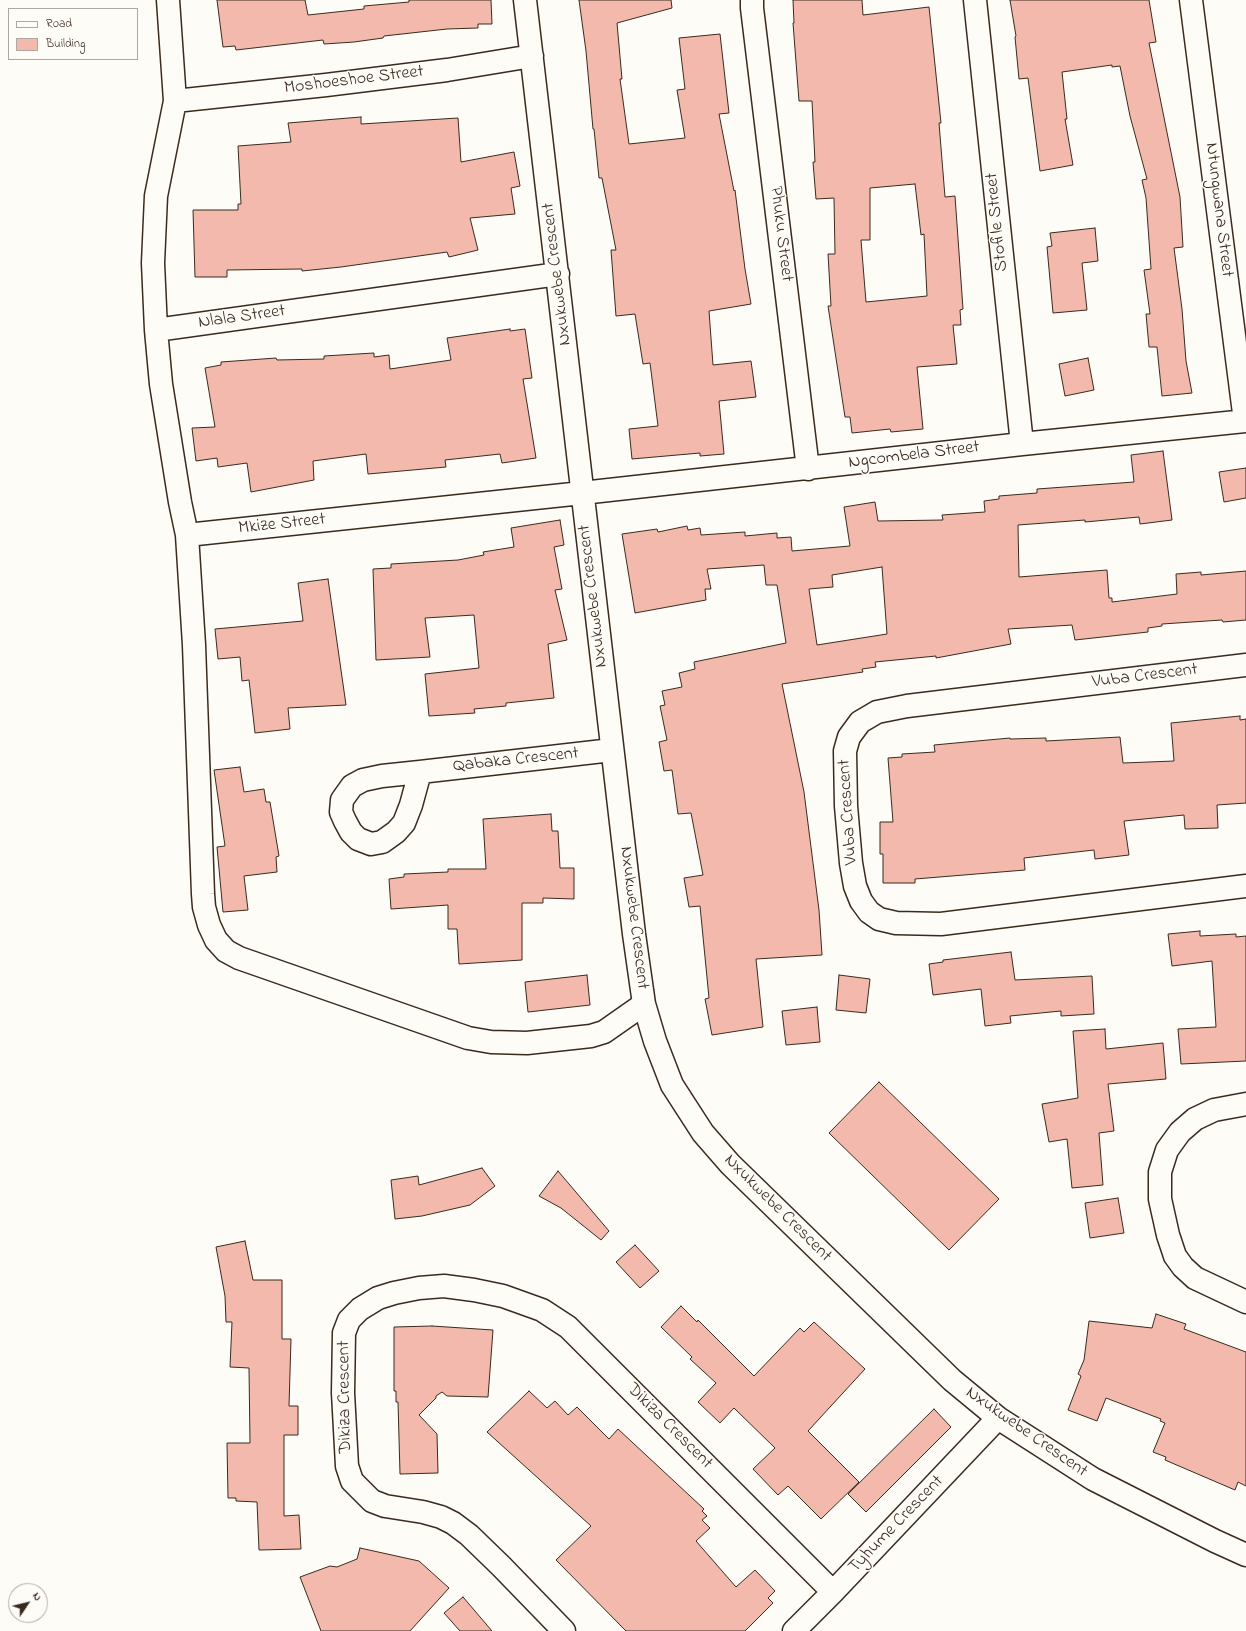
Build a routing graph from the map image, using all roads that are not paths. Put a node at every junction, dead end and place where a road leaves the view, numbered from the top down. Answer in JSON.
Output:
{"nodes":[{"id":1,"x":168,"y":0,"type":"edge"},
{"id":2,"x":525,"y":0,"type":"edge"},
{"id":3,"x":752,"y":0,"type":"edge"},
{"id":4,"x":975,"y":0,"type":"edge"},
{"id":5,"x":1191,"y":0,"type":"edge"},
{"id":6,"x":532,"y":56,"type":"junction"},
{"id":7,"x":175,"y":101,"type":"junction"},
{"id":8,"x":558,"y":274,"type":"junction"},
{"id":9,"x":156,"y":330,"type":"junction"},
{"id":10,"x":1246,"y":421,"type":"edge"},
{"id":11,"x":1022,"y":444,"type":"junction"},
{"id":12,"x":808,"y":469,"type":"junction"},
{"id":13,"x":582,"y":494,"type":"junction"},
{"id":14,"x":187,"y":535,"type":"junction"},
{"id":15,"x":1246,"y":665,"type":"edge"},
{"id":16,"x":612,"y":750,"type":"junction"},
{"id":17,"x":420,"y":772,"type":"dead end"},
{"id":18,"x":1246,"y":886,"type":"edge"},
{"id":19,"x":644,"y":1004,"type":"junction"},
{"id":20,"x":1246,"y":1104,"type":"edge"},
{"id":21,"x":1246,"y":1302,"type":"edge"},
{"id":22,"x":998,"y":1418,"type":"junction"},
{"id":23,"x":1246,"y":1555,"type":"edge"},
{"id":24,"x":833,"y":1592,"type":"junction"},
{"id":25,"x":564,"y":1631,"type":"edge"},
{"id":26,"x":794,"y":1631,"type":"edge"}],
"edges":[{"from":1,"to":7,"type":"street"},
{"from":2,"to":6,"type":"street","name":"Nxukwebe Crescent"},
{"from":3,"to":12,"type":"street","name":"Phuku Street"},
{"from":4,"to":11,"type":"street","name":"Stofile Street"},
{"from":5,"to":10,"type":"street","name":"Ntungwana Street"},
{"from":6,"to":7,"type":"street","name":"Moshoeshoe Street"},
{"from":6,"to":8,"type":"street","name":"Nxukwebe Crescent"},
{"from":7,"to":9,"type":"street"},
{"from":8,"to":9,"type":"street","name":"Nlala Street"},
{"from":8,"to":13,"type":"street","name":"Nxukwebe Crescent"},
{"from":9,"to":14,"type":"street"},
{"from":10,"to":11,"type":"street","name":"Ngcombela Street"},
{"from":11,"to":12,"type":"street","name":"Ngcombela Street"},
{"from":12,"to":13,"type":"street","name":"Ngcombela Street"},
{"from":13,"to":14,"type":"street","name":"Mkize Street"},
{"from":13,"to":16,"type":"street","name":"Nxukwebe Crescent"},
{"from":14,"to":19,"type":"street"},
{"from":15,"to":18,"type":"street","name":"Vuba Crescent"},
{"from":16,"to":17,"type":"street","name":"Qabaka Crescent"},
{"from":16,"to":19,"type":"street","name":"Nxukwebe Crescent"},
{"from":19,"to":22,"type":"street","name":"Nxukwebe Crescent"},
{"from":20,"to":21,"type":"street"},
{"from":22,"to":23,"type":"street","name":"Nxukwebe Crescent"},
{"from":22,"to":24,"type":"street","name":"Tyhume Crescent"},
{"from":24,"to":25,"type":"street","name":"Dikiza Crescent"},
{"from":24,"to":26,"type":"street","name":"Tyhume Crescent"}]}
